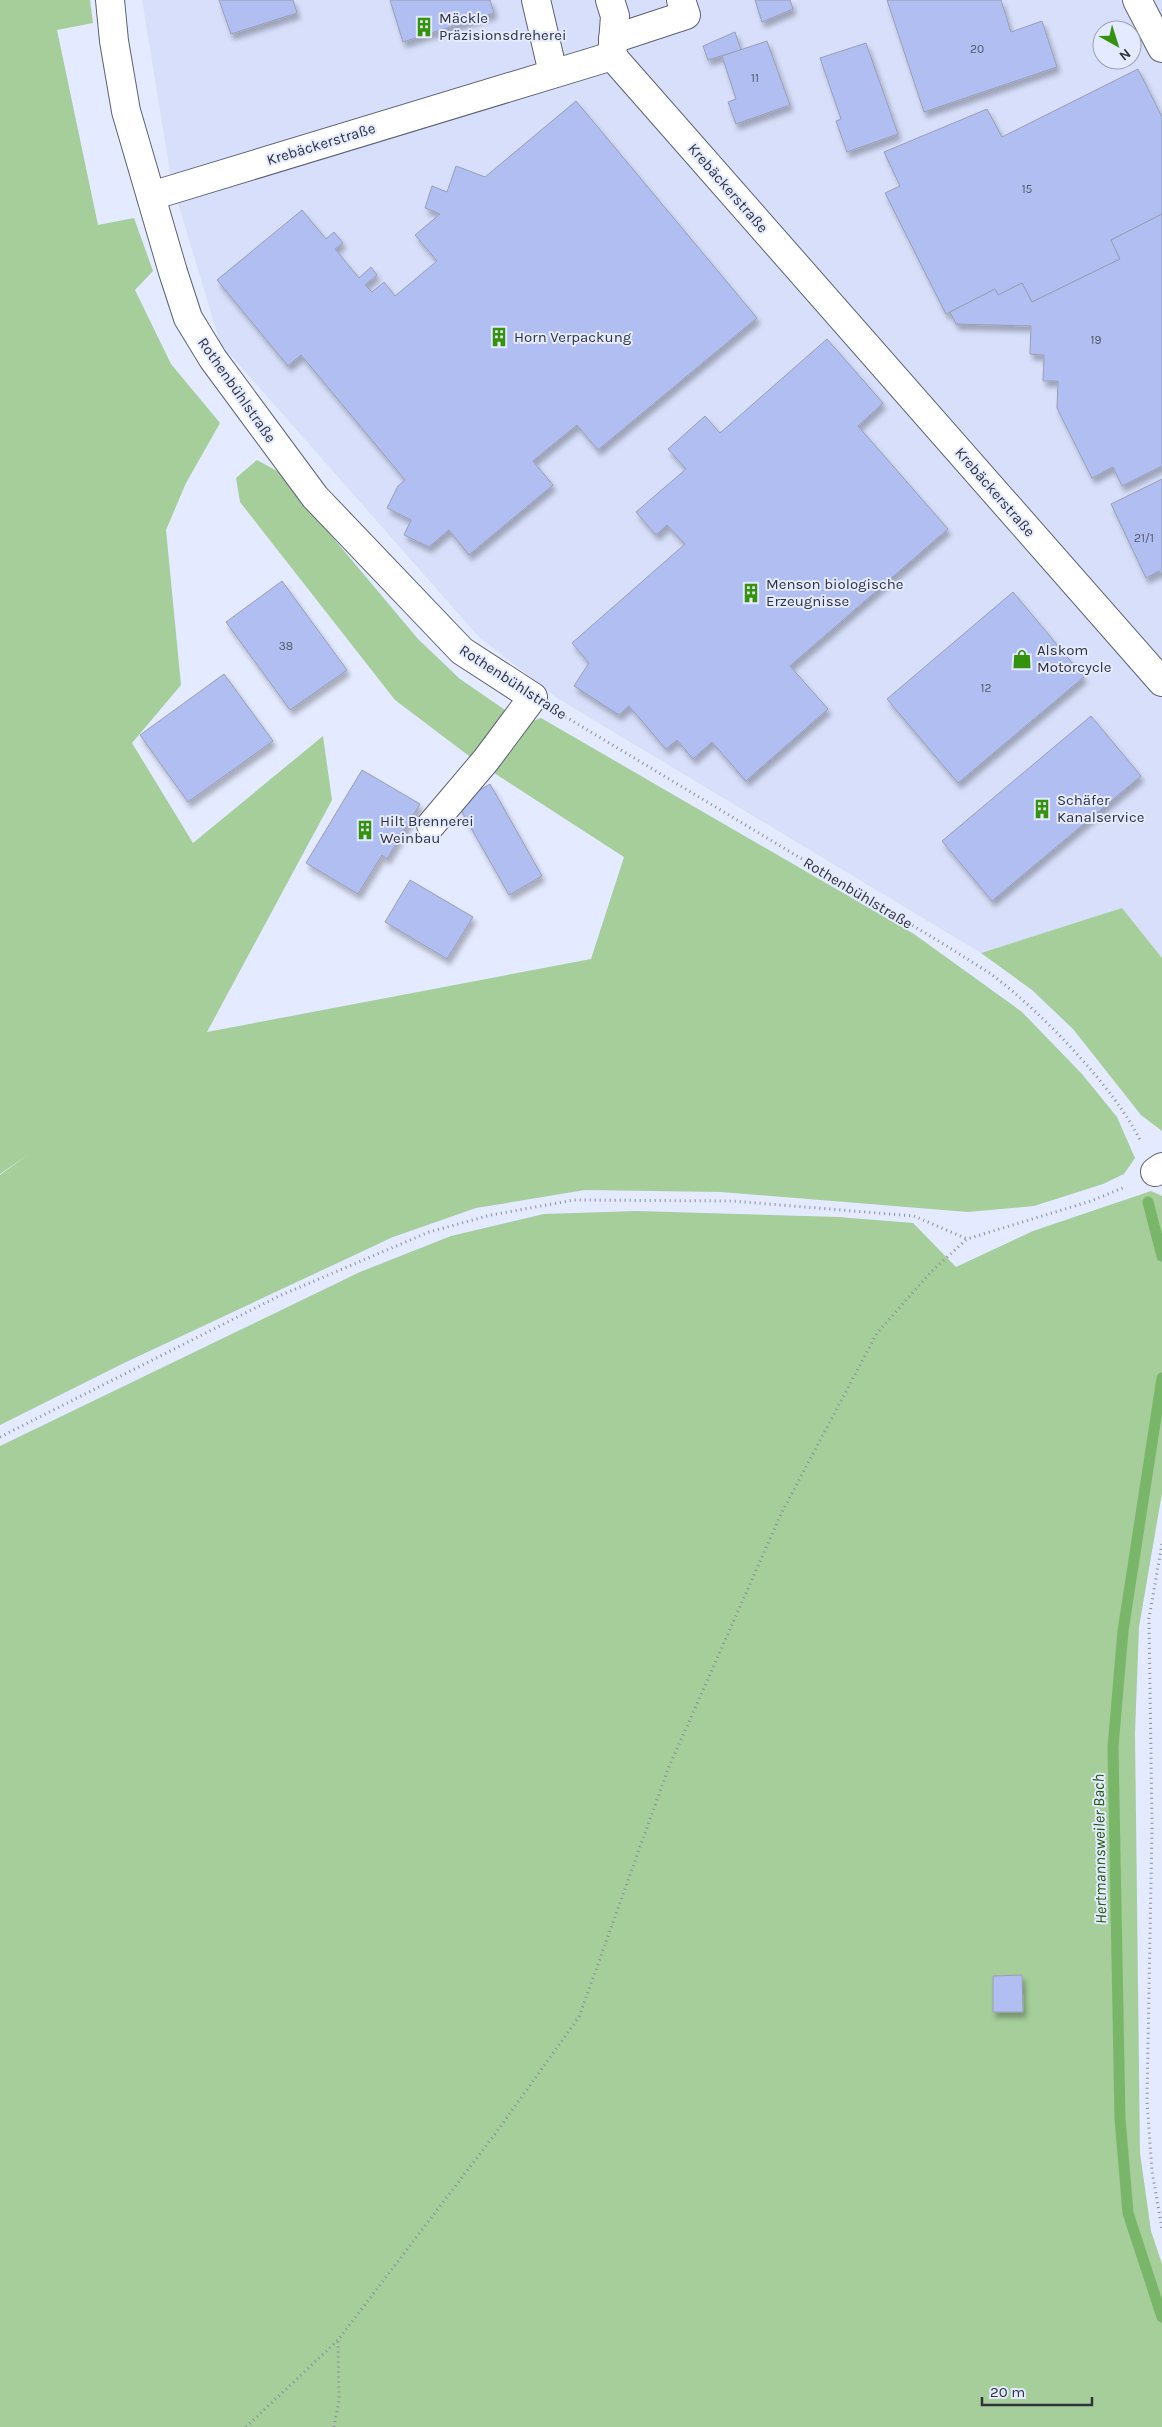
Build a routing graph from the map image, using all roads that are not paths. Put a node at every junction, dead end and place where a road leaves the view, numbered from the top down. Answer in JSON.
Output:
{"nodes":[{"id":1,"x":110,"y":0,"type":"edge"},
{"id":2,"x":536,"y":0,"type":"edge"},
{"id":3,"x":610,"y":0,"type":"edge"},
{"id":4,"x":681,"y":0,"type":"edge"},
{"id":5,"x":1137,"y":0,"type":"edge"},
{"id":6,"x":613,"y":47,"type":"junction"},
{"id":7,"x":1162,"y":48,"type":"edge"},
{"id":8,"x":553,"y":73,"type":"junction"},
{"id":9,"x":151,"y":196,"type":"junction"},
{"id":10,"x":1162,"y":682,"type":"edge"},
{"id":11,"x":431,"y":825,"type":"dead end"}],
"edges":[{"from":1,"to":9,"type":"street","name":"Rothenbühlstraße"},
{"from":2,"to":8,"type":"street"},
{"from":3,"to":6,"type":"street"},
{"from":4,"to":6,"type":"street"},
{"from":5,"to":7,"type":"street"},
{"from":6,"to":8,"type":"street","name":"Krebäckerstraße"},
{"from":6,"to":10,"type":"street","name":"Krebäckerstraße"},
{"from":8,"to":9,"type":"street","name":"Krebäckerstraße"},
{"from":9,"to":11,"type":"street","name":"Rothenbühlstraße"}]}
